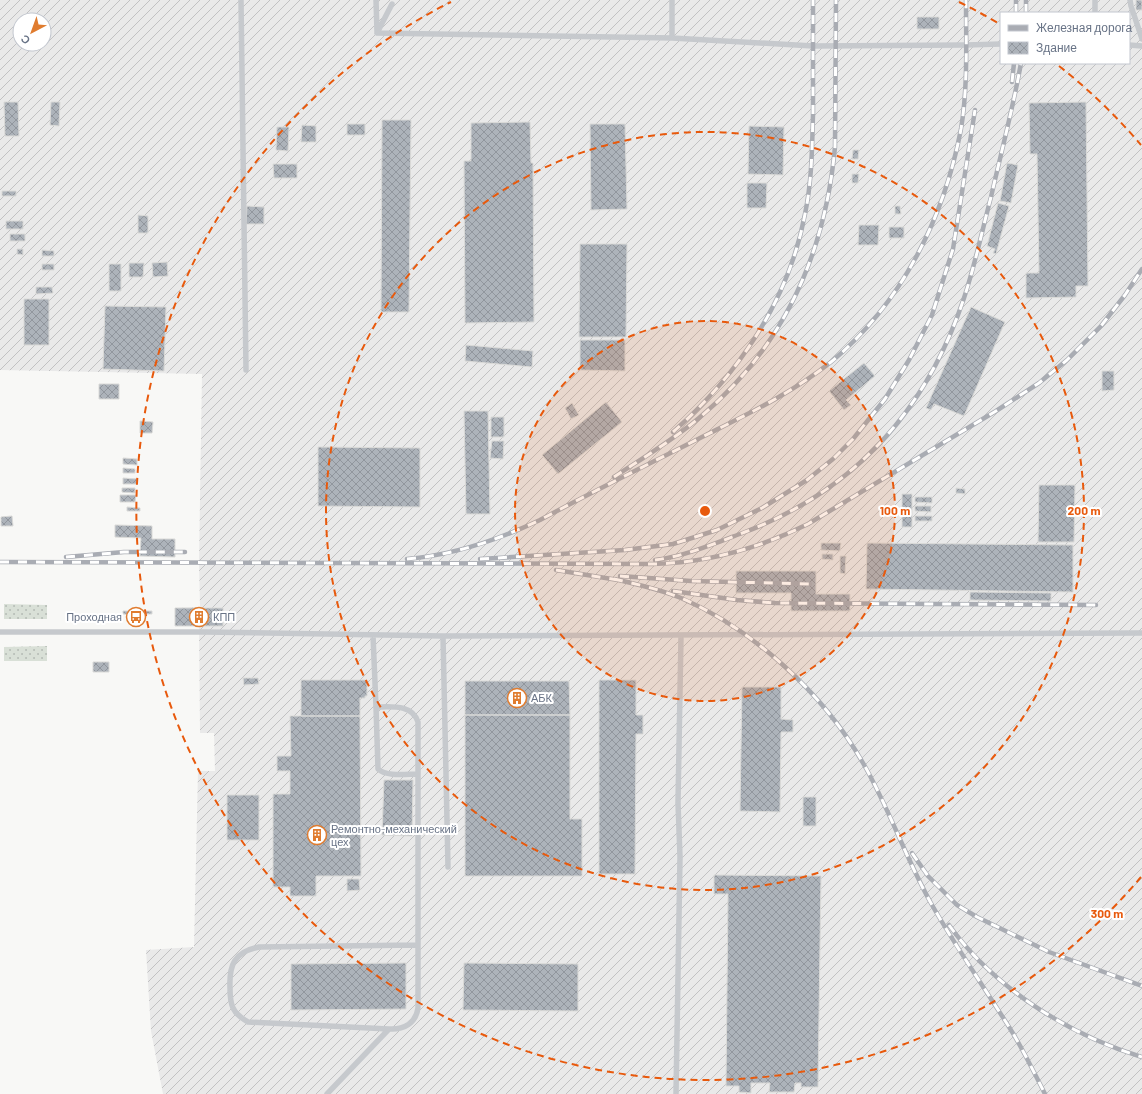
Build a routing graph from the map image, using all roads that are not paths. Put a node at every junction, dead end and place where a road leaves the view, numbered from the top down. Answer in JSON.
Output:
{"nodes":[{"id":1,"x":241,"y":0,"type":"edge"},
{"id":2,"x":376,"y":0,"type":"edge"},
{"id":3,"x":672,"y":0,"type":"edge"},
{"id":4,"x":1095,"y":0,"type":"edge"},
{"id":5,"x":1130,"y":0,"type":"edge"},
{"id":6,"x":392,"y":4,"type":"dead end"},
{"id":7,"x":1095,"y":12,"type":"edge"},
{"id":8,"x":377,"y":32,"type":"junction"},
{"id":9,"x":672,"y":38,"type":"junction"},
{"id":10,"x":1142,"y":38,"type":"edge"},
{"id":11,"x":1000,"y":44,"type":"edge"},
{"id":12,"x":1130,"y":45,"type":"edge"},
{"id":13,"x":1142,"y":46,"type":"edge"},
{"id":14,"x":246,"y":370,"type":"dead end"},
{"id":15,"x":0,"y":632,"type":"edge"},
{"id":16,"x":1142,"y":633,"type":"edge"},
{"id":17,"x":373,"y":635,"type":"junction"},
{"id":18,"x":443,"y":636,"type":"junction"},
{"id":19,"x":681,"y":636,"type":"junction"},
{"id":20,"x":376,"y":707,"type":"junction"},
{"id":21,"x":418,"y":774,"type":"junction"},
{"id":22,"x":448,"y":867,"type":"dead end"},
{"id":23,"x":417,"y":945,"type":"junction"},
{"id":24,"x":389,"y":1029,"type":"junction"},
{"id":25,"x":327,"y":1094,"type":"edge"},
{"id":26,"x":676,"y":1094,"type":"edge"}],
"edges":[{"from":1,"to":14,"type":"lane"},
{"from":2,"to":8,"type":"lane"},
{"from":3,"to":9,"type":"lane"},
{"from":4,"to":7,"type":"lane"},
{"from":5,"to":10,"type":"lane"},
{"from":6,"to":8,"type":"lane"},
{"from":8,"to":9,"type":"lane"},
{"from":9,"to":11,"type":"lane"},
{"from":12,"to":13,"type":"lane"},
{"from":15,"to":17,"type":"lane"},
{"from":16,"to":19,"type":"lane"},
{"from":17,"to":18,"type":"lane"},
{"from":17,"to":20,"type":"lane"},
{"from":18,"to":19,"type":"lane"},
{"from":18,"to":22,"type":"lane"},
{"from":19,"to":26,"type":"lane"},
{"from":20,"to":21,"type":"lane"},
{"from":20,"to":21,"type":"lane"},
{"from":21,"to":23,"type":"lane"},
{"from":23,"to":24,"type":"lane"},
{"from":23,"to":24,"type":"lane"},
{"from":24,"to":25,"type":"lane"}]}
